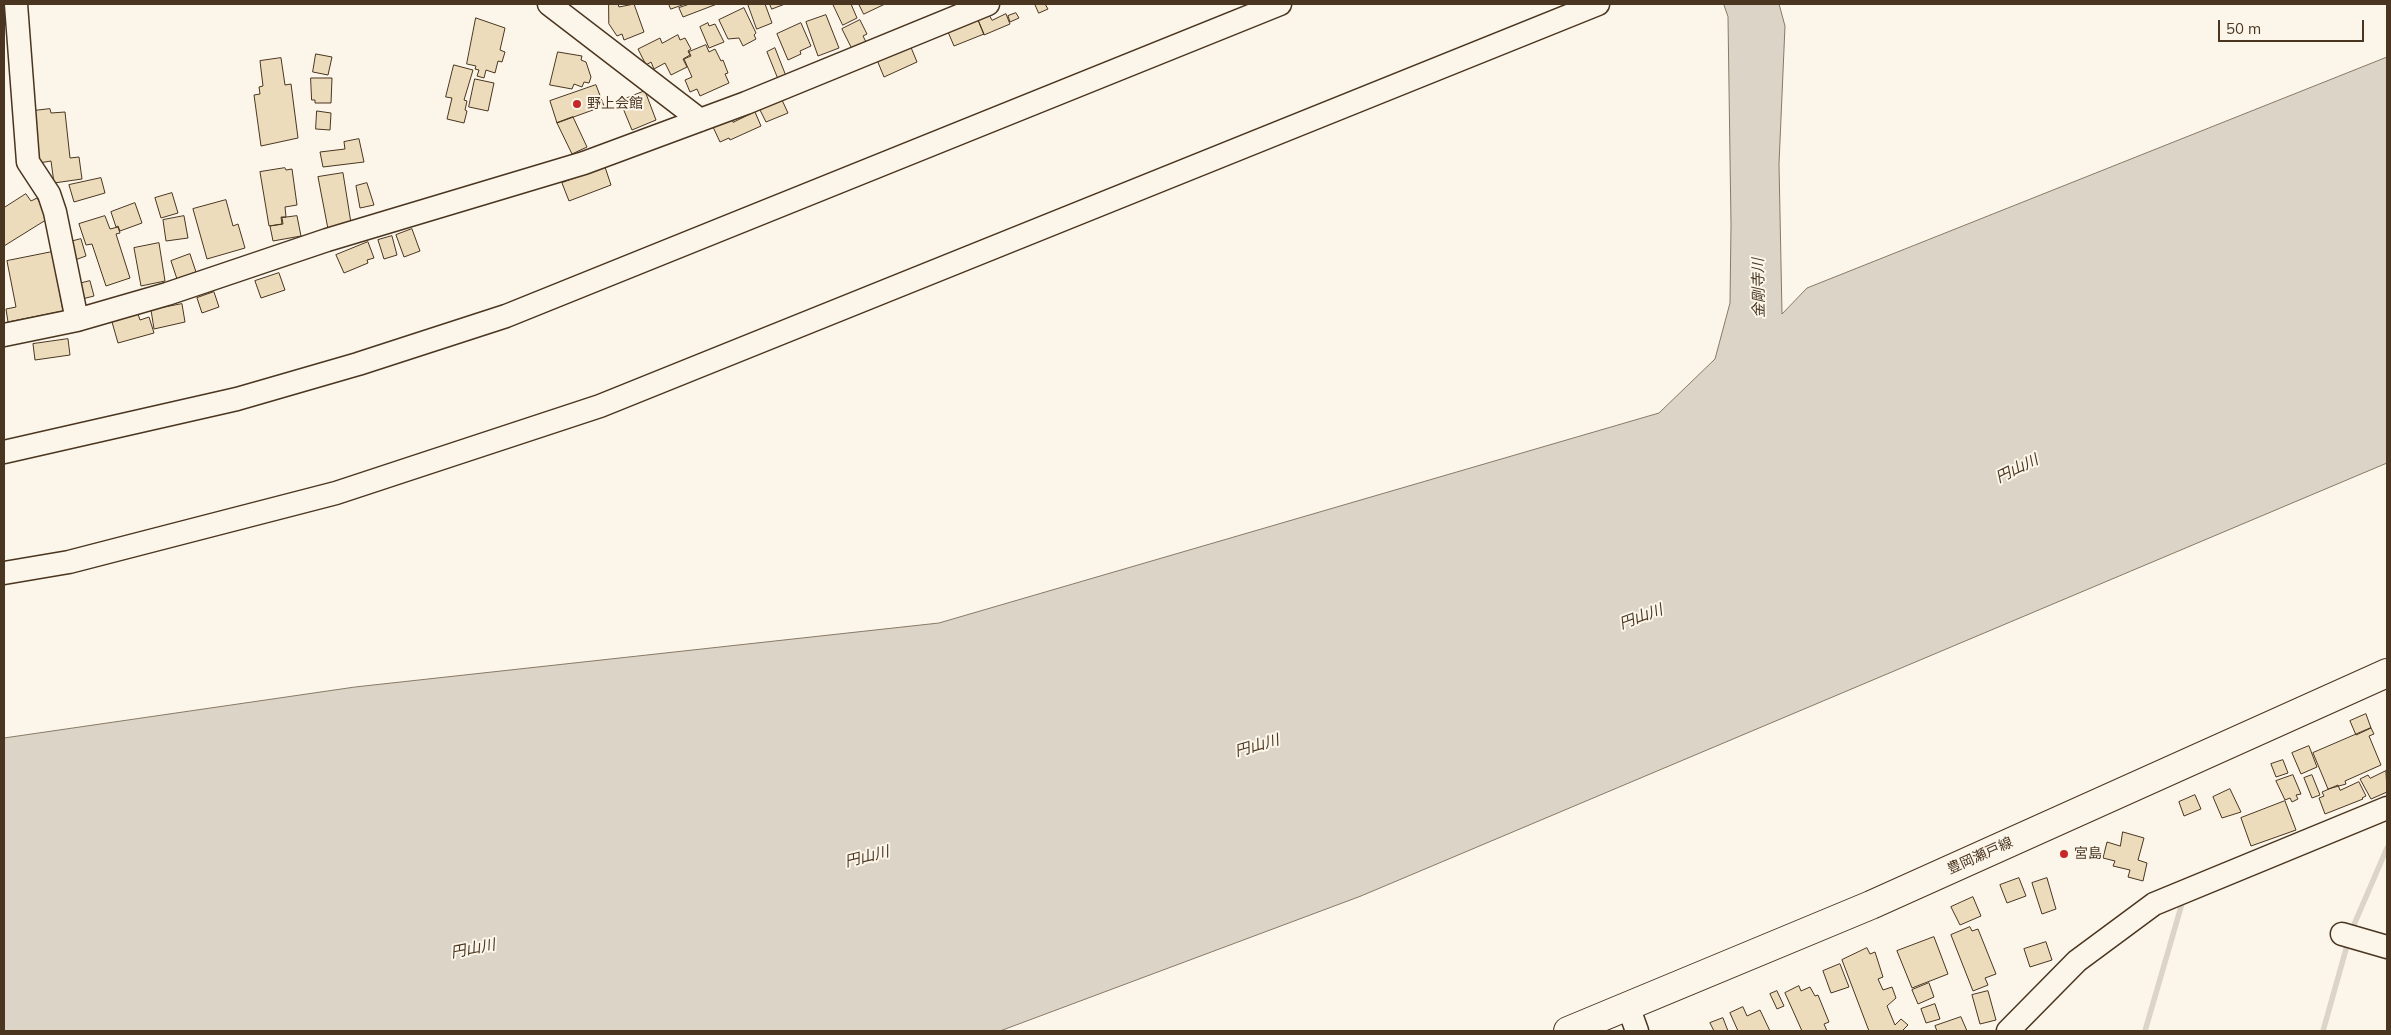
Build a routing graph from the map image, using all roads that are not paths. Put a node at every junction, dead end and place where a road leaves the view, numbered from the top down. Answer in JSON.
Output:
{"nodes":[{"id":1,"x":16,"y":4,"type":"edge"},
{"id":2,"x":549,"y":4,"type":"edge"},
{"id":3,"x":988,"y":4,"type":"edge"},
{"id":4,"x":1280,"y":4,"type":"edge"},
{"id":5,"x":1598,"y":4,"type":"edge"},
{"id":6,"x":700,"y":120,"type":"junction"},
{"id":7,"x":77,"y":320,"type":"junction"},
{"id":8,"x":4,"y":335,"type":"edge"},
{"id":9,"x":4,"y":452,"type":"edge"},
{"id":10,"x":4,"y":574,"type":"edge"},
{"id":11,"x":2387,"y":673,"type":"edge"},
{"id":12,"x":2387,"y":808,"type":"edge"},
{"id":13,"x":2342,"y":934,"type":"dead end"},
{"id":14,"x":2387,"y":947,"type":"edge"},
{"id":15,"x":1628,"y":1006,"type":"junction"},
{"id":16,"x":1568,"y":1031,"type":"edge"},
{"id":17,"x":1637,"y":1031,"type":"edge"},
{"id":18,"x":2008,"y":1031,"type":"edge"}],
"edges":[{"from":1,"to":7,"type":"street"},
{"from":2,"to":6,"type":"street"},
{"from":3,"to":6,"type":"street"},
{"from":4,"to":9,"type":"street"},
{"from":5,"to":10,"type":"street"},
{"from":6,"to":7,"type":"street"},
{"from":7,"to":8,"type":"street"},
{"from":11,"to":15,"type":"main road","name":"豊岡瀬戸線"},
{"from":12,"to":18,"type":"street"},
{"from":13,"to":14,"type":"street"},
{"from":15,"to":16,"type":"main road","name":"豊岡瀬戸線"},
{"from":15,"to":17,"type":"street"}]}
